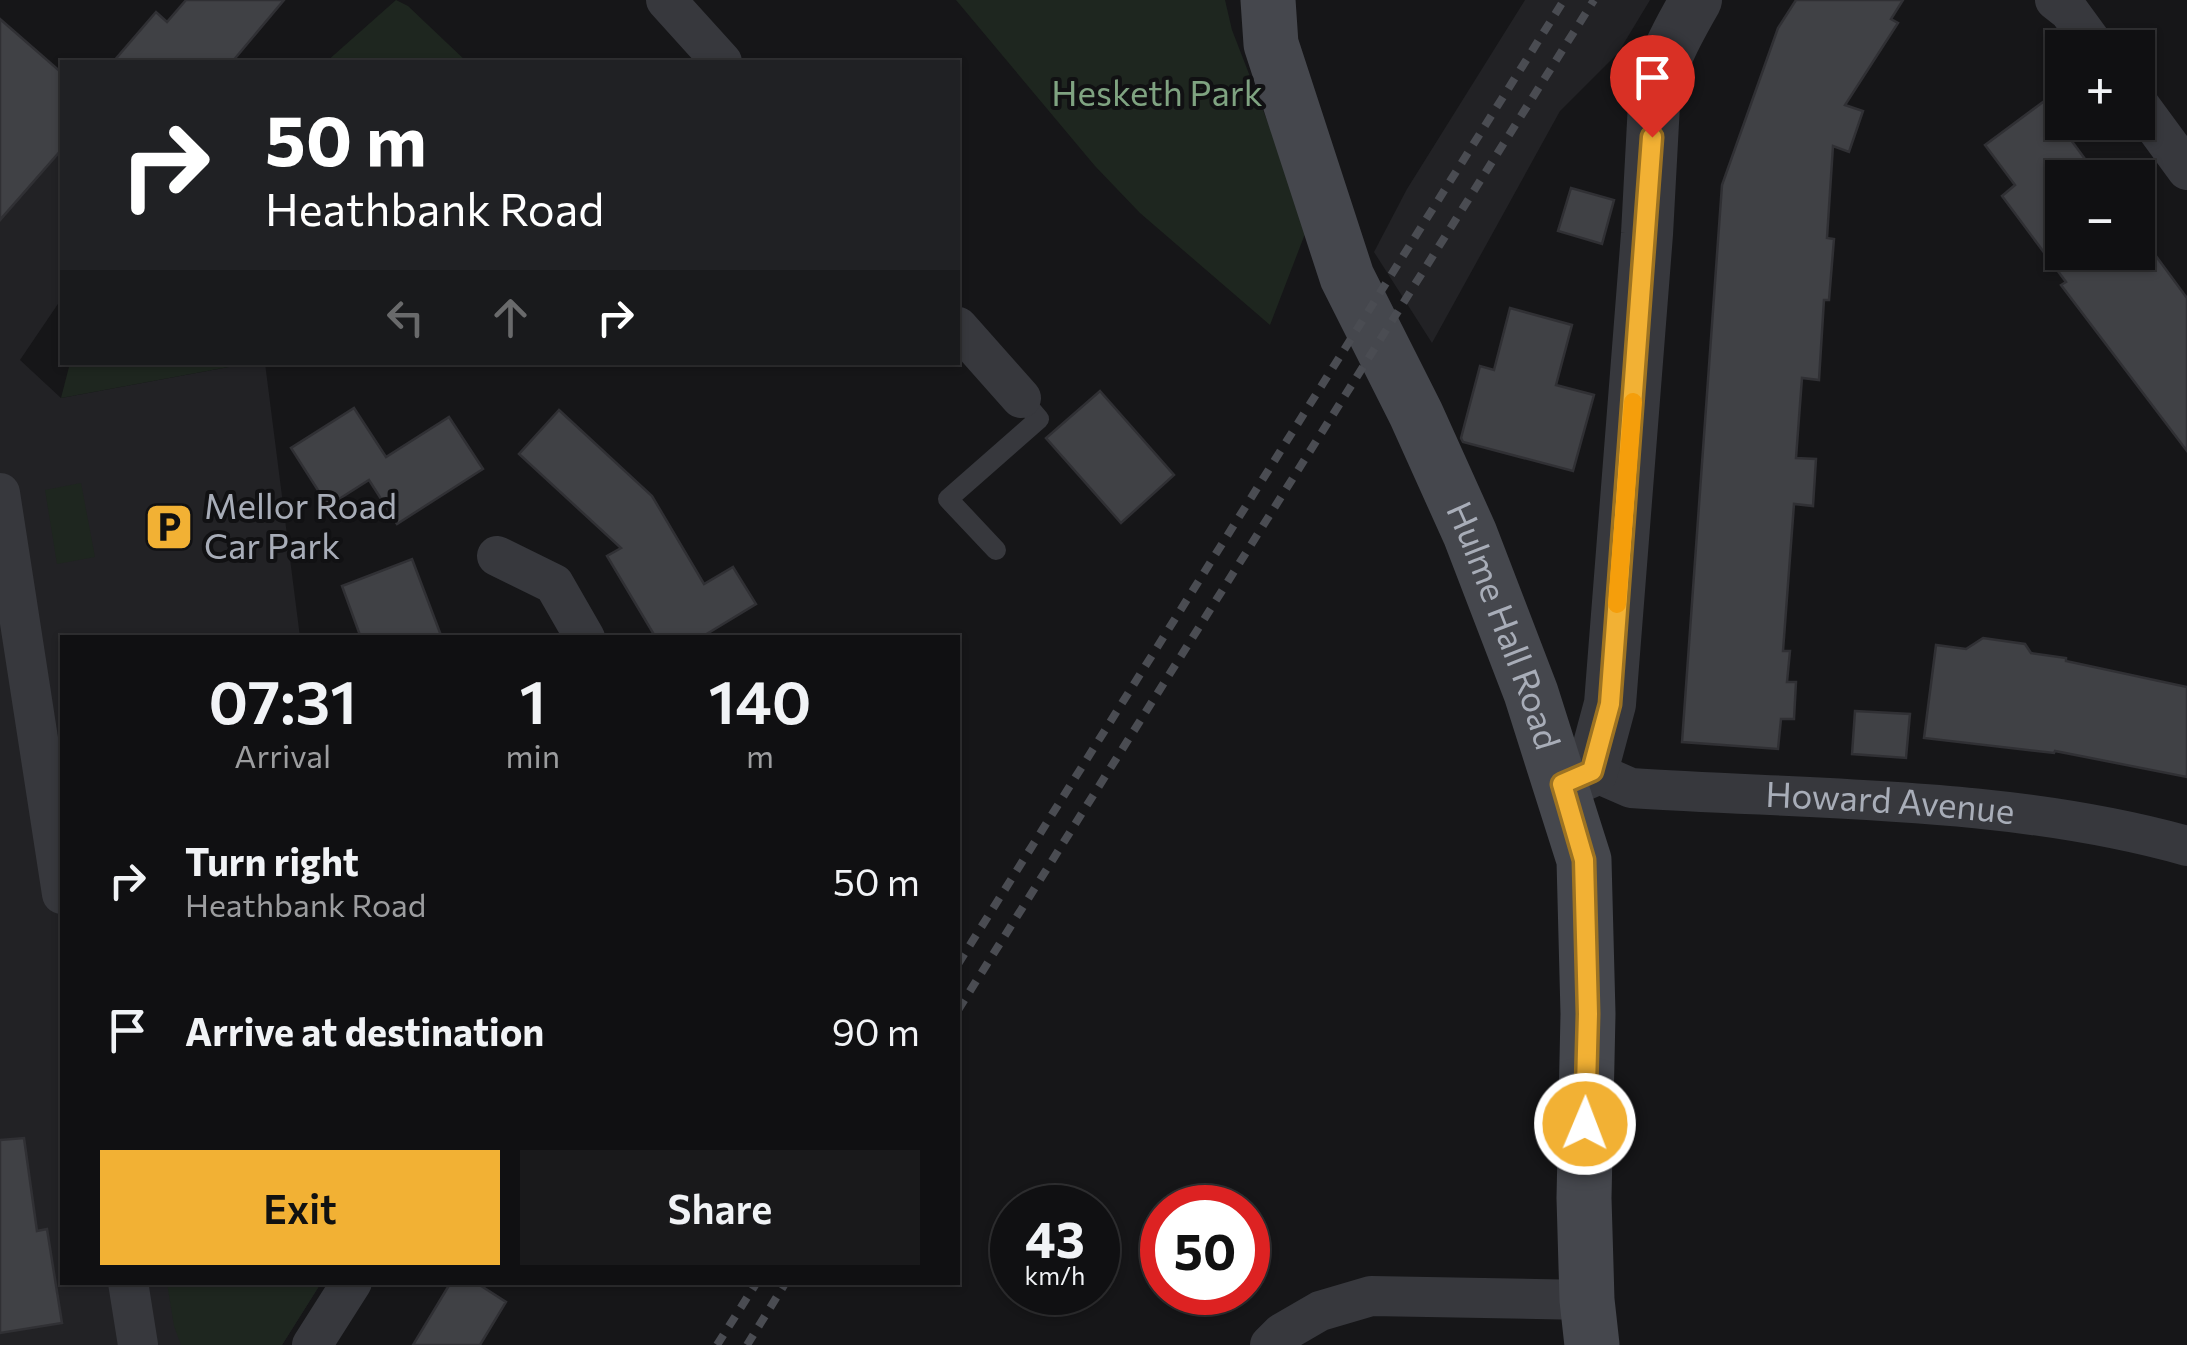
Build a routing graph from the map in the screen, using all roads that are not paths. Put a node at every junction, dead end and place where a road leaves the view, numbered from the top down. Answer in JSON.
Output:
{"nodes":[{"id":1,"x":666,"y":0,"type":"edge"},
{"id":2,"x":1268,"y":0,"type":"edge"},
{"id":3,"x":1696,"y":0,"type":"edge"},
{"id":4,"x":2055,"y":0,"type":"edge"},
{"id":5,"x":2083,"y":30,"type":"edge"},
{"id":6,"x":720,"y":60,"type":"edge"},
{"id":7,"x":2155,"y":127,"type":"edge"},
{"id":8,"x":2187,"y":170,"type":"edge"},
{"id":9,"x":960,"y":328,"type":"edge"},
{"id":10,"x":1021,"y":398,"type":"joint"},
{"id":11,"x":0,"y":494,"type":"edge"},
{"id":12,"x":996,"y":550,"type":"dead end"},
{"id":13,"x":497,"y":556,"type":"dead end"},
{"id":14,"x":583,"y":635,"type":"edge"},
{"id":15,"x":1577,"y":777,"type":"junction"},
{"id":16,"x":2187,"y":846,"type":"edge"},
{"id":17,"x":60,"y":881,"type":"edge"},
{"id":18,"x":128,"y":1285,"type":"edge"},
{"id":19,"x":350,"y":1285,"type":"edge"},
{"id":20,"x":1590,"y":1322,"type":"edge"},
{"id":21,"x":138,"y":1345,"type":"edge"},
{"id":22,"x":312,"y":1345,"type":"edge"},
{"id":23,"x":1270,"y":1345,"type":"edge"}],
"edges":[{"from":1,"to":6,"type":"street"},
{"from":2,"to":15,"type":"main road","name":"Hulme Hall Road"},
{"from":3,"to":15,"type":"street"},
{"from":4,"to":5,"type":"street"},
{"from":7,"to":8,"type":"street"},
{"from":9,"to":10,"type":"street"},
{"from":10,"to":12,"type":"lane"},
{"from":11,"to":17,"type":"street"},
{"from":13,"to":14,"type":"street"},
{"from":15,"to":16,"type":"street","name":"Howard Avenue"},
{"from":15,"to":20,"type":"main road","name":"Hulme Hall Road"},
{"from":18,"to":21,"type":"street"},
{"from":19,"to":22,"type":"street"},
{"from":20,"to":23,"type":"street"}]}
